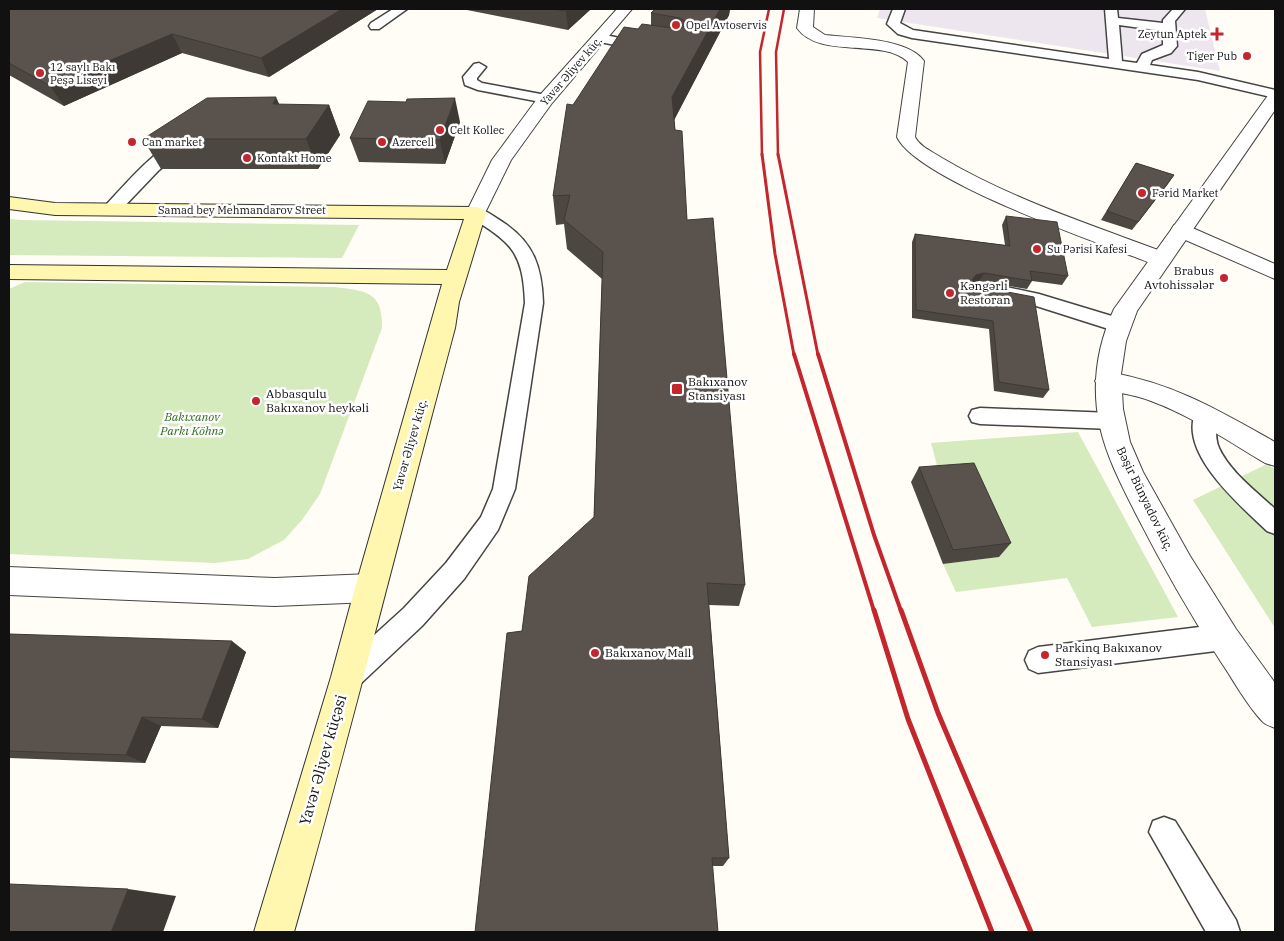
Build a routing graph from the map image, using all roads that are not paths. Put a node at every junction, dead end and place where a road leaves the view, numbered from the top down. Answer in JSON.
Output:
{"nodes":[{"id":1,"x":401,"y":9,"type":"edge"},
{"id":2,"x":624,"y":9,"type":"edge"},
{"id":3,"x":807,"y":9,"type":"edge"},
{"id":4,"x":899,"y":9,"type":"edge"},
{"id":5,"x":1179,"y":9,"type":"edge"},
{"id":6,"x":1112,"y":15,"type":"edge"},
{"id":7,"x":374,"y":26,"type":"dead end"},
{"id":8,"x":1169,"y":28,"type":"junction"},
{"id":9,"x":600,"y":38,"type":"junction"},
{"id":10,"x":661,"y":49,"type":"edge"},
{"id":11,"x":1116,"y":63,"type":"junction"},
{"id":12,"x":479,"y":67,"type":"dead end"},
{"id":13,"x":1142,"y":67,"type":"junction"},
{"id":14,"x":546,"y":99,"type":"junction"},
{"id":15,"x":1274,"y":102,"type":"edge"},
{"id":16,"x":197,"y":136,"type":"edge"},
{"id":17,"x":9,"y":203,"type":"edge"},
{"id":18,"x":112,"y":209,"type":"junction"},
{"id":19,"x":476,"y":213,"type":"junction"},
{"id":20,"x":1181,"y":230,"type":"junction"},
{"id":21,"x":1161,"y":259,"type":"junction"},
{"id":22,"x":9,"y":272,"type":"edge"},
{"id":23,"x":1275,"y":272,"type":"edge"},
{"id":24,"x":456,"y":277,"type":"junction"},
{"id":25,"x":988,"y":291,"type":"edge"},
{"id":26,"x":1118,"y":325,"type":"junction"},
{"id":27,"x":1108,"y":381,"type":"junction"},
{"id":28,"x":1205,"y":415,"type":"junction"},
{"id":29,"x":980,"y":416,"type":"dead end"},
{"id":30,"x":1112,"y":421,"type":"junction"},
{"id":31,"x":1275,"y":455,"type":"edge"},
{"id":32,"x":1275,"y":524,"type":"edge"},
{"id":33,"x":9,"y":580,"type":"edge"},
{"id":34,"x":370,"y":588,"type":"junction"},
{"id":35,"x":1224,"y":637,"type":"junction"},
{"id":36,"x":1038,"y":660,"type":"dead end"},
{"id":37,"x":348,"y":677,"type":"junction"},
{"id":38,"x":1275,"y":711,"type":"edge"},
{"id":39,"x":1164,"y":832,"type":"dead end"},
{"id":40,"x":274,"y":932,"type":"edge"},
{"id":41,"x":1224,"y":932,"type":"edge"}],
"edges":[{"from":1,"to":7,"type":"lane"},
{"from":2,"to":9,"type":"street","name":"Yavər Əliyev küç."},
{"from":3,"to":21,"type":"street"},
{"from":4,"to":11,"type":"lane"},
{"from":5,"to":8,"type":"lane"},
{"from":6,"to":8,"type":"lane"},
{"from":6,"to":11,"type":"lane"},
{"from":8,"to":13,"type":"lane"},
{"from":9,"to":10,"type":"lane"},
{"from":9,"to":14,"type":"street","name":"Yavər Əliyev küç."},
{"from":11,"to":13,"type":"lane"},
{"from":12,"to":14,"type":"lane"},
{"from":13,"to":15,"type":"lane"},
{"from":14,"to":19,"type":"street","name":"Yavər Əliyev küç."},
{"from":15,"to":20,"type":"street","name":"Bəşir Bünyadov küç."},
{"from":16,"to":18,"type":"lane"},
{"from":17,"to":18,"type":"main road","name":"Samad bey Mehmandarov Street"},
{"from":18,"to":19,"type":"main road","name":"Samad bey Mehmandarov Street"},
{"from":19,"to":24,"type":"main road","name":"Yavər Əliyev küç."},
{"from":19,"to":37,"type":"lane"},
{"from":20,"to":21,"type":"street","name":"Bəşir Bünyadov küç."},
{"from":20,"to":23,"type":"street"},
{"from":21,"to":26,"type":"street","name":"Bəşir Bünyadov küç."},
{"from":22,"to":24,"type":"main road"},
{"from":24,"to":34,"type":"main road","name":"Yavər Əliyev küç."},
{"from":25,"to":26,"type":"lane"},
{"from":26,"to":27,"type":"street","name":"Bəşir Bünyadov küç."},
{"from":27,"to":28,"type":"street"},
{"from":27,"to":30,"type":"street","name":"Bəşir Bünyadov küç."},
{"from":28,"to":31,"type":"street"},
{"from":28,"to":32,"type":"lane"},
{"from":29,"to":30,"type":"lane"},
{"from":30,"to":35,"type":"street","name":"Bəşir Bünyadov küç."},
{"from":33,"to":34,"type":"street"},
{"from":34,"to":37,"type":"main road","name":"Yavər Əliyev küçəsi"},
{"from":35,"to":36,"type":"lane"},
{"from":35,"to":38,"type":"street","name":"Bəşir Bünyadov küç."},
{"from":37,"to":40,"type":"main road","name":"Yavər Əliyev küçəsi"},
{"from":39,"to":41,"type":"lane"}]}
